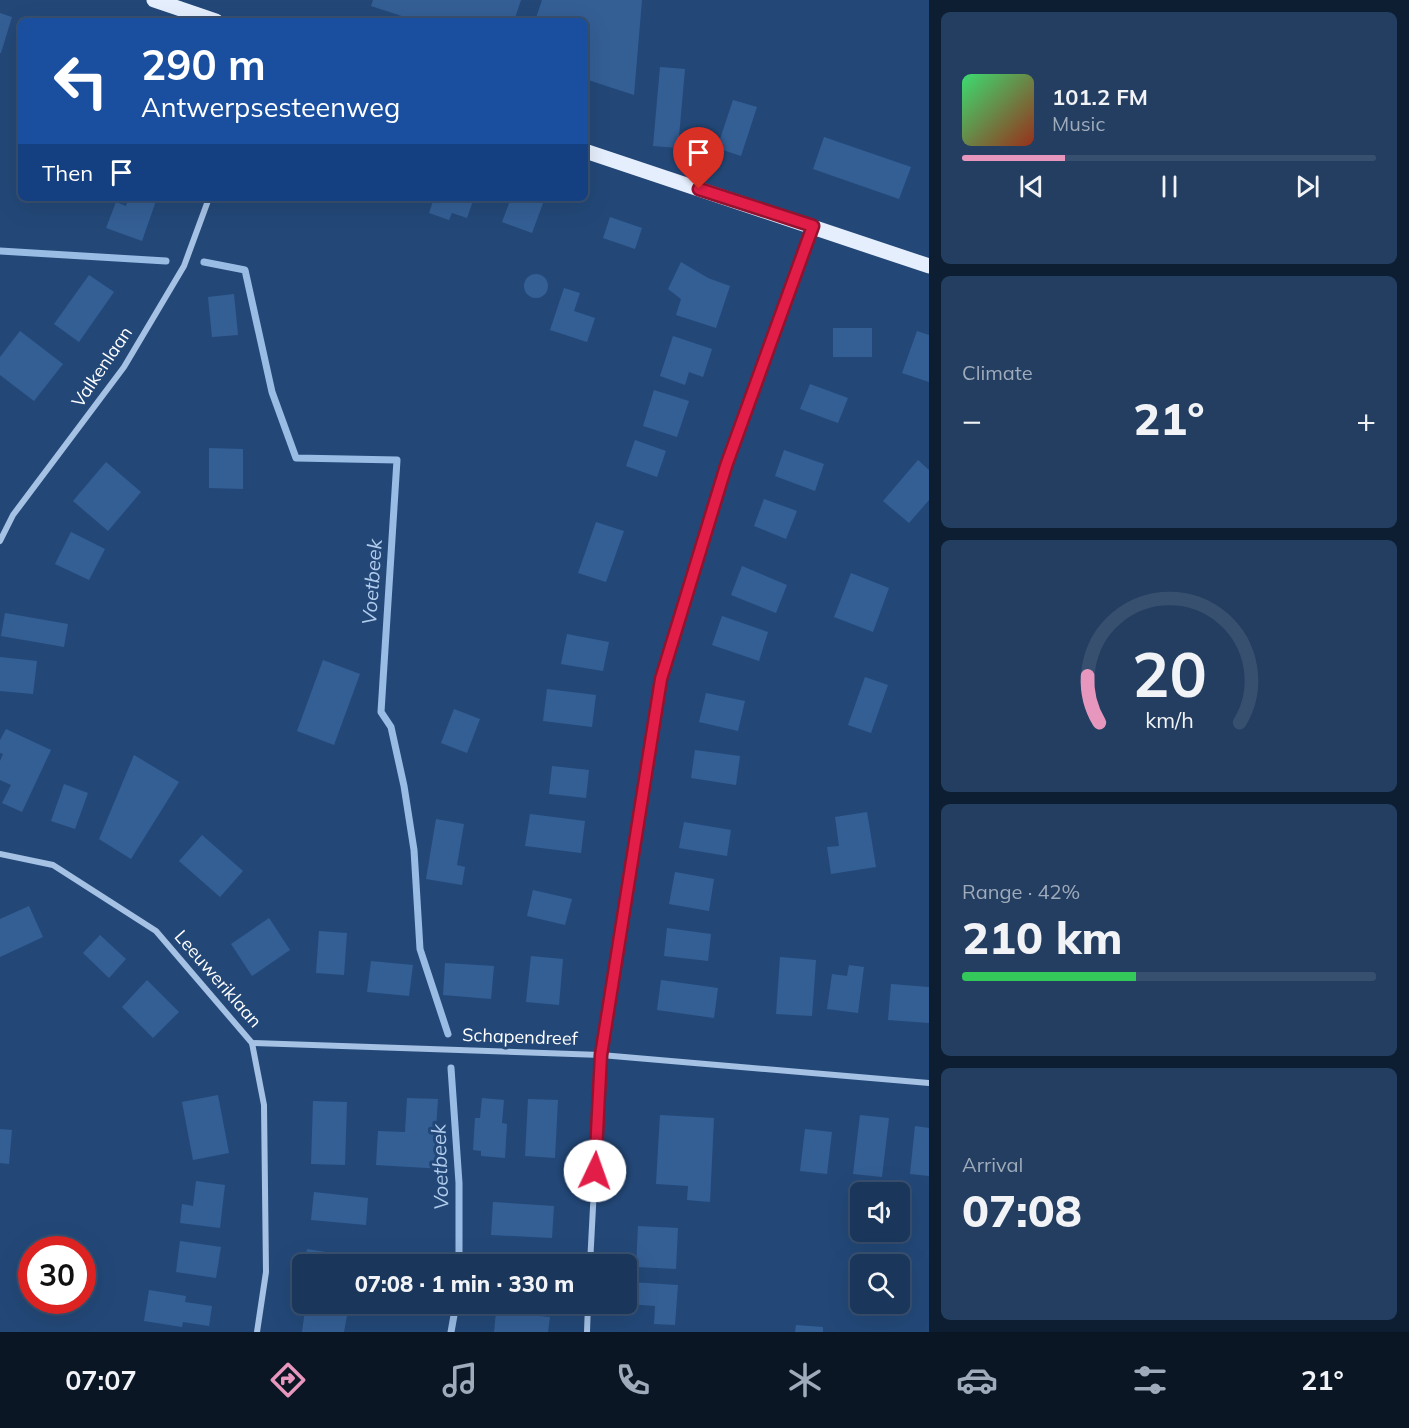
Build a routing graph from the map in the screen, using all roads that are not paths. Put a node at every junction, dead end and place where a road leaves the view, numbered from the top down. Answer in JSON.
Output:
{"nodes":[{"id":1,"x":154,"y":0,"type":"edge"},
{"id":2,"x":207,"y":18,"type":"edge"},
{"id":3,"x":588,"y":152,"type":"edge"},
{"id":4,"x":208,"y":201,"type":"edge"},
{"id":5,"x":813,"y":226,"type":"junction"},
{"id":6,"x":929,"y":266,"type":"edge"},
{"id":7,"x":0,"y":542,"type":"edge"},
{"id":8,"x":0,"y":854,"type":"edge"},
{"id":9,"x":252,"y":1042,"type":"junction"},
{"id":10,"x":601,"y":1055,"type":"junction"},
{"id":11,"x":929,"y":1083,"type":"edge"},
{"id":12,"x":591,"y":1254,"type":"edge"},
{"id":13,"x":587,"y":1314,"type":"edge"},
{"id":14,"x":257,"y":1332,"type":"edge"},
{"id":15,"x":586,"y":1332,"type":"edge"}],
"edges":[{"from":1,"to":2,"type":"main road"},
{"from":3,"to":5,"type":"main road"},
{"from":4,"to":7,"type":"street","name":"Valkenlaan"},
{"from":5,"to":6,"type":"main road"},
{"from":5,"to":10,"type":"street"},
{"from":8,"to":9,"type":"street","name":"Leeuweriklaan"},
{"from":9,"to":10,"type":"street","name":"Schapendreef"},
{"from":9,"to":14,"type":"street","name":"Leeuweriklaan"},
{"from":10,"to":11,"type":"street","name":"Schapendreef"},
{"from":10,"to":12,"type":"street"},
{"from":13,"to":15,"type":"street"}]}
